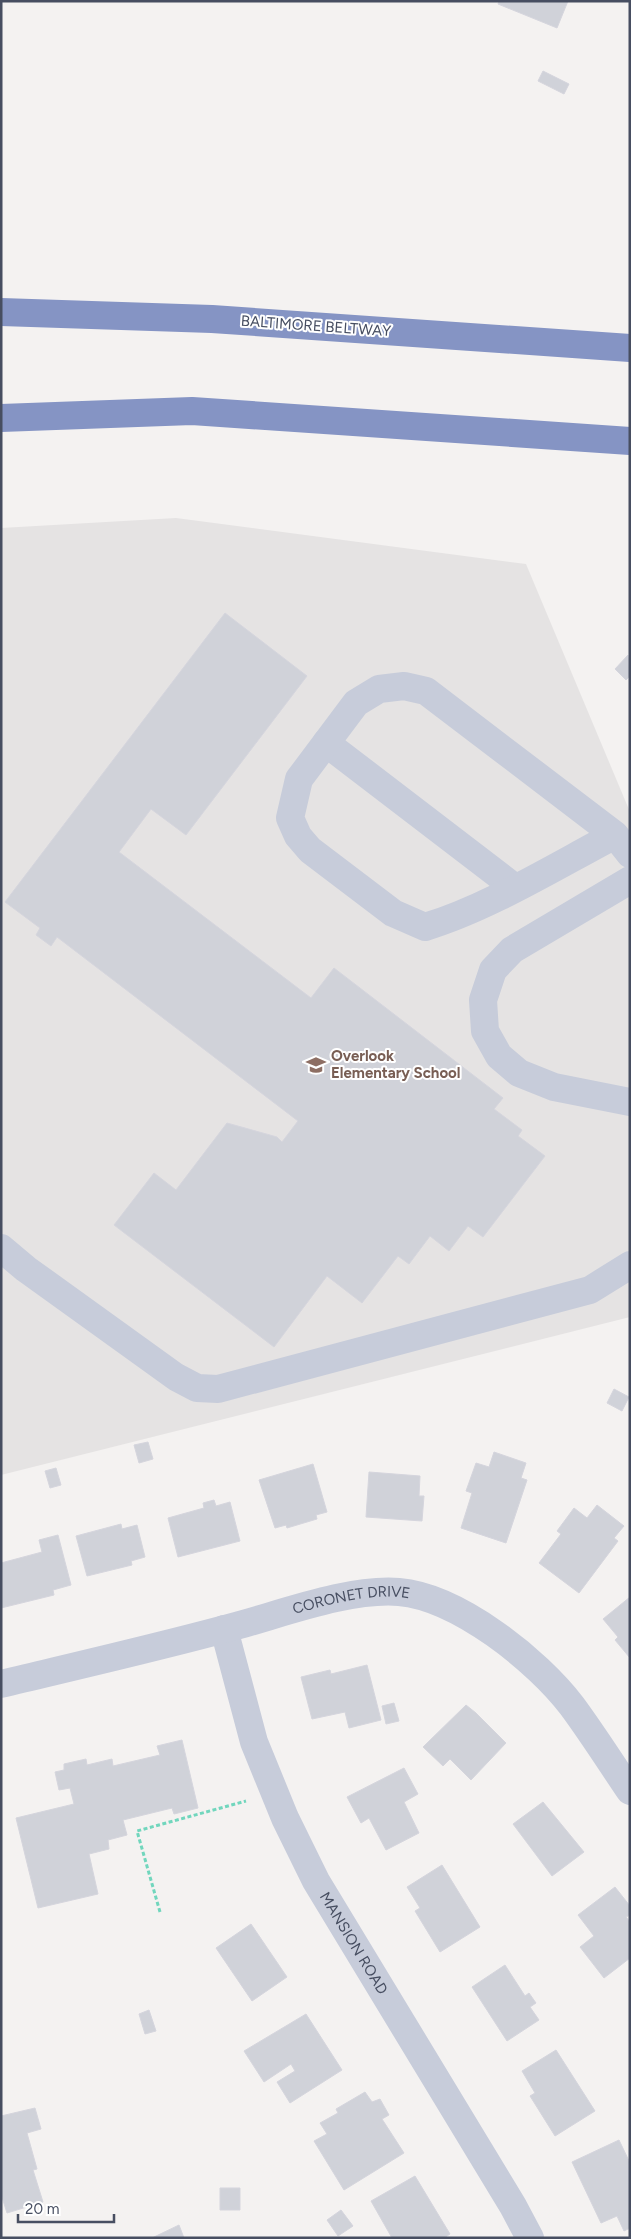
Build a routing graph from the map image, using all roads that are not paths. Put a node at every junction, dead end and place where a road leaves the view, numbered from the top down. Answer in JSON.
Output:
{"nodes":[{"id":1,"x":1,"y":298,"type":"edge"},
{"id":2,"x":1,"y":312,"type":"edge"},
{"id":3,"x":212,"y":319,"type":"junction"},
{"id":4,"x":630,"y":348,"type":"edge"},
{"id":5,"x":1,"y":418,"type":"edge"},
{"id":6,"x":630,"y":441,"type":"edge"},
{"id":7,"x":326,"y":743,"type":"junction"},
{"id":8,"x":623,"y":845,"type":"edge"},
{"id":9,"x":630,"y":880,"type":"edge"},
{"id":10,"x":514,"y":888,"type":"junction"},
{"id":11,"x":630,"y":1102,"type":"edge"},
{"id":12,"x":1,"y":1248,"type":"edge"},
{"id":13,"x":630,"y":1265,"type":"edge"},
{"id":14,"x":224,"y":1629,"type":"junction"},
{"id":15,"x":1,"y":1684,"type":"edge"},
{"id":16,"x":630,"y":1791,"type":"edge"},
{"id":17,"x":530,"y":2238,"type":"edge"}],
"edges":[{"from":1,"to":3,"type":"highway"},
{"from":2,"to":3,"type":"highway","name":"BALTIMORE BELTWAY"},
{"from":3,"to":4,"type":"highway","name":"BALTIMORE BELTWAY"},
{"from":5,"to":6,"type":"highway"},
{"from":7,"to":8,"type":"street"},
{"from":7,"to":10,"type":"street"},
{"from":7,"to":10,"type":"street"},
{"from":8,"to":10,"type":"street"},
{"from":9,"to":11,"type":"street"},
{"from":12,"to":13,"type":"street"},
{"from":14,"to":15,"type":"street","name":"CORONET DRIVE"},
{"from":14,"to":16,"type":"street","name":"CORONET DRIVE"},
{"from":14,"to":17,"type":"street","name":"MANSION ROAD"}]}
